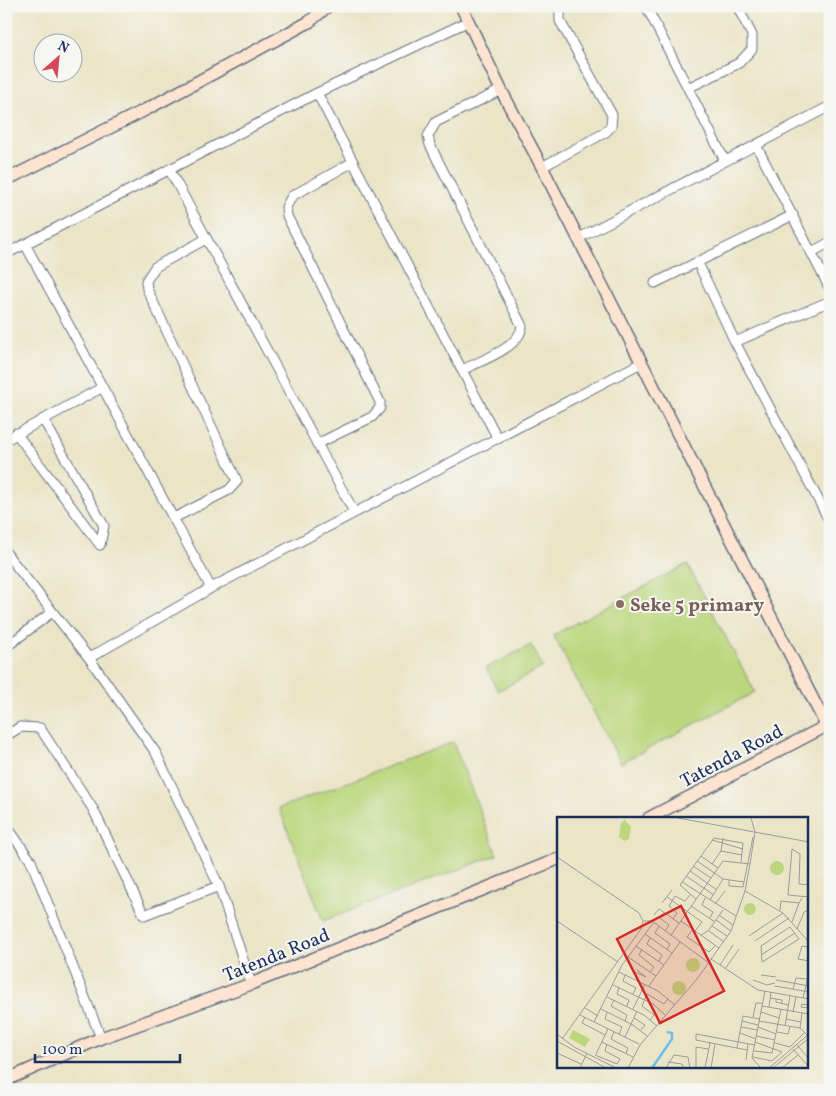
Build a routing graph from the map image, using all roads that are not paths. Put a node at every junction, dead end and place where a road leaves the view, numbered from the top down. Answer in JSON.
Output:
{"nodes":[{"id":1,"x":328,"y":6,"type":"edge"},
{"id":2,"x":461,"y":6,"type":"edge"},
{"id":3,"x":564,"y":6,"type":"edge"},
{"id":4,"x":646,"y":6,"type":"edge"},
{"id":5,"x":737,"y":6,"type":"edge"},
{"id":6,"x":470,"y":21,"type":"junction"},
{"id":7,"x":688,"y":88,"type":"junction"},
{"id":8,"x":501,"y":90,"type":"junction"},
{"id":9,"x":317,"y":93,"type":"junction"},
{"id":10,"x":830,"y":106,"type":"edge"},
{"id":11,"x":756,"y":145,"type":"junction"},
{"id":12,"x":725,"y":161,"type":"junction"},
{"id":13,"x":353,"y":162,"type":"junction"},
{"id":14,"x":542,"y":166,"type":"junction"},
{"id":15,"x":169,"y":169,"type":"junction"},
{"id":16,"x":6,"y":180,"type":"edge"},
{"id":17,"x":793,"y":215,"type":"junction"},
{"id":18,"x":206,"y":239,"type":"junction"},
{"id":19,"x":577,"y":239,"type":"junction"},
{"id":20,"x":830,"y":242,"type":"edge"},
{"id":21,"x":24,"y":244,"type":"junction"},
{"id":22,"x":812,"y":252,"type":"junction"},
{"id":23,"x":6,"y":254,"type":"edge"},
{"id":24,"x":698,"y":263,"type":"junction"},
{"id":25,"x":655,"y":283,"type":"dead end"},
{"id":26,"x":830,"y":288,"type":"edge"},
{"id":27,"x":830,"y":301,"type":"edge"},
{"id":28,"x":734,"y":342,"type":"junction"},
{"id":29,"x":641,"y":363,"type":"junction"},
{"id":30,"x":462,"y":370,"type":"junction"},
{"id":31,"x":101,"y":388,"type":"junction"},
{"id":32,"x":43,"y":419,"type":"junction"},
{"id":33,"x":16,"y":433,"type":"junction"},
{"id":34,"x":6,"y":440,"type":"edge"},
{"id":35,"x":498,"y":440,"type":"junction"},
{"id":36,"x":317,"y":444,"type":"junction"},
{"id":37,"x":354,"y":512,"type":"junction"},
{"id":38,"x":174,"y":518,"type":"junction"},
{"id":39,"x":830,"y":522,"type":"edge"},
{"id":40,"x":6,"y":553,"type":"edge"},
{"id":41,"x":211,"y":588,"type":"junction"},
{"id":42,"x":52,"y":612,"type":"junction"},
{"id":43,"x":6,"y":647,"type":"edge"},
{"id":44,"x":89,"y":658,"type":"junction"},
{"id":45,"x":828,"y":724,"type":"edge"},
{"id":46,"x":6,"y":736,"type":"edge"},
{"id":47,"x":651,"y":817,"type":"edge"},
{"id":48,"x":6,"y":825,"type":"edge"},
{"id":49,"x":557,"y":858,"type":"edge"},
{"id":50,"x":219,"y":886,"type":"junction"},
{"id":51,"x":251,"y":984,"type":"junction"},
{"id":52,"x":101,"y":1038,"type":"junction"},
{"id":53,"x":6,"y":1080,"type":"edge"}],
"edges":[{"from":1,"to":16,"type":"street"},
{"from":2,"to":6,"type":"street"},
{"from":3,"to":14,"type":"street"},
{"from":4,"to":7,"type":"street"},
{"from":5,"to":7,"type":"street"},
{"from":6,"to":8,"type":"street"},
{"from":6,"to":9,"type":"street"},
{"from":7,"to":12,"type":"street"},
{"from":8,"to":14,"type":"street"},
{"from":8,"to":30,"type":"street"},
{"from":9,"to":13,"type":"street"},
{"from":9,"to":15,"type":"street"},
{"from":10,"to":11,"type":"street"},
{"from":11,"to":12,"type":"street"},
{"from":11,"to":17,"type":"street"},
{"from":12,"to":19,"type":"street"},
{"from":13,"to":30,"type":"street"},
{"from":13,"to":36,"type":"street"},
{"from":14,"to":19,"type":"street"},
{"from":15,"to":18,"type":"street"},
{"from":15,"to":21,"type":"street"},
{"from":17,"to":22,"type":"street"},
{"from":17,"to":24,"type":"street"},
{"from":18,"to":36,"type":"street"},
{"from":18,"to":38,"type":"street"},
{"from":19,"to":29,"type":"street"},
{"from":20,"to":22,"type":"street"},
{"from":21,"to":23,"type":"street"},
{"from":21,"to":31,"type":"street"},
{"from":22,"to":26,"type":"street"},
{"from":24,"to":25,"type":"street"},
{"from":24,"to":28,"type":"street"},
{"from":27,"to":28,"type":"street"},
{"from":28,"to":39,"type":"street"},
{"from":29,"to":35,"type":"street"},
{"from":29,"to":45,"type":"street"},
{"from":30,"to":35,"type":"street"},
{"from":31,"to":32,"type":"street"},
{"from":31,"to":38,"type":"street"},
{"from":32,"to":33,"type":"street"},
{"from":32,"to":33,"type":"street"},
{"from":33,"to":34,"type":"street"},
{"from":35,"to":37,"type":"street"},
{"from":36,"to":37,"type":"street"},
{"from":37,"to":41,"type":"street"},
{"from":38,"to":41,"type":"street"},
{"from":40,"to":42,"type":"street"},
{"from":41,"to":44,"type":"street"},
{"from":42,"to":43,"type":"street"},
{"from":42,"to":44,"type":"street"},
{"from":44,"to":50,"type":"street"},
{"from":45,"to":47,"type":"street","name":"Tatenda Road"},
{"from":46,"to":50,"type":"street"},
{"from":48,"to":52,"type":"street"},
{"from":49,"to":51,"type":"street","name":"Tatenda Road"},
{"from":50,"to":51,"type":"street"},
{"from":51,"to":52,"type":"street","name":"Tatenda Road"},
{"from":52,"to":53,"type":"street","name":"Tatenda Road"}]}
